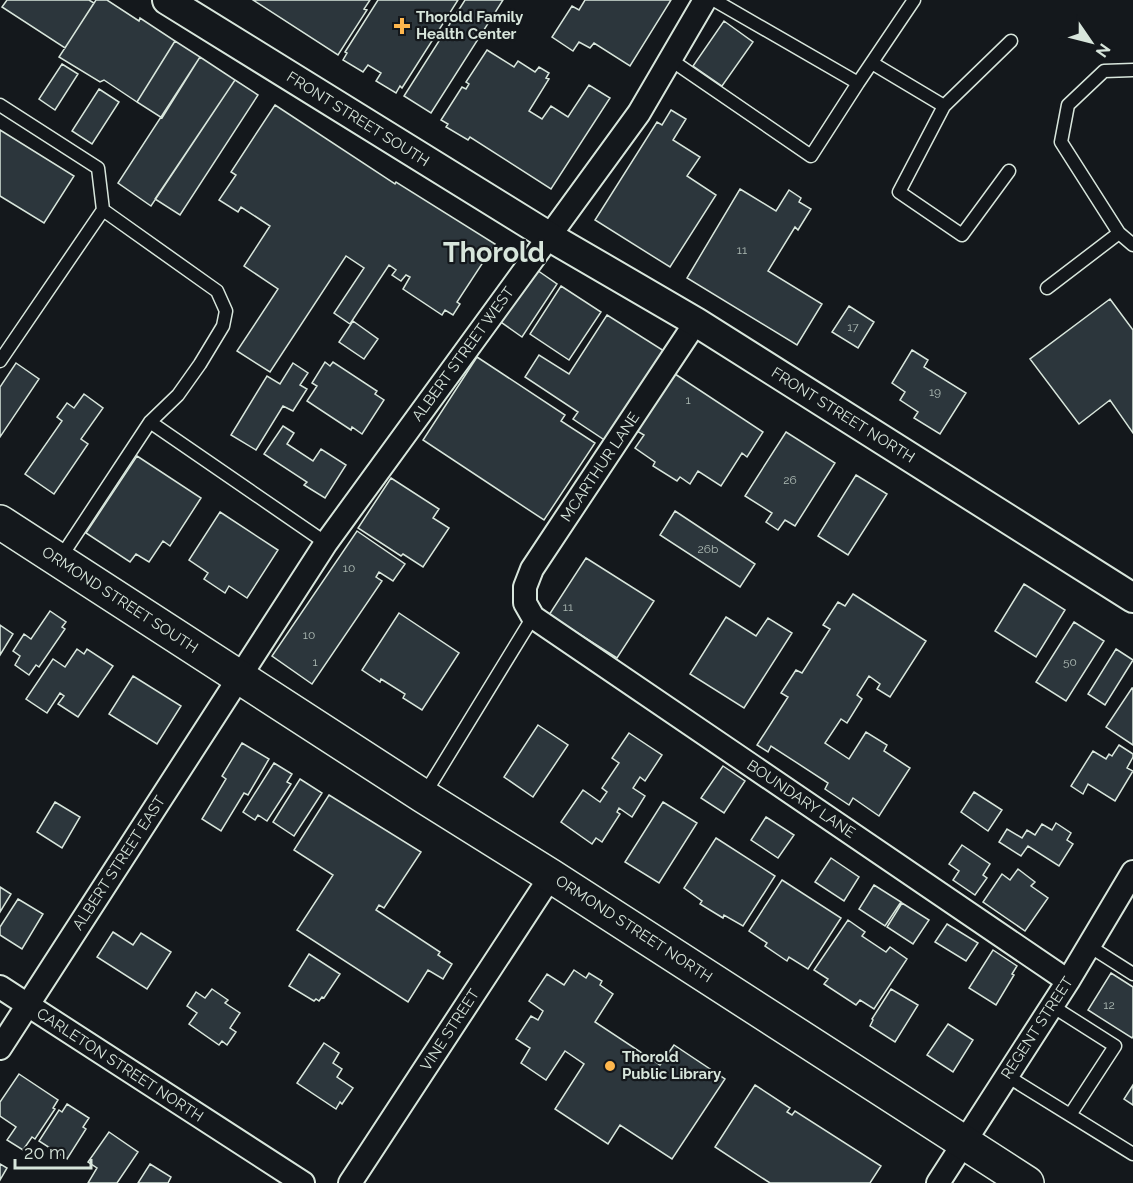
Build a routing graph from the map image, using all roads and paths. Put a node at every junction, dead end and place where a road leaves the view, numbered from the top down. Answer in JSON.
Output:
{"nodes":[{"id":1,"x":167,"y":0,"type":"edge"},
{"id":2,"x":705,"y":0,"type":"edge"},
{"id":3,"x":714,"y":0,"type":"edge"},
{"id":4,"x":914,"y":0,"type":"edge"},
{"id":5,"x":1011,"y":41,"type":"dead end"},
{"id":6,"x":671,"y":60,"type":"junction"},
{"id":7,"x":872,"y":63,"type":"junction"},
{"id":8,"x":1133,"y":70,"type":"edge"},
{"id":9,"x":858,"y":83,"type":"junction"},
{"id":10,"x":0,"y":105,"type":"edge"},
{"id":11,"x":944,"y":106,"type":"junction"},
{"id":12,"x":1009,"y":171,"type":"dead end"},
{"id":13,"x":104,"y":210,"type":"junction"},
{"id":14,"x":1119,"y":233,"type":"junction"},
{"id":15,"x":550,"y":237,"type":"junction"},
{"id":16,"x":1133,"y":245,"type":"edge"},
{"id":17,"x":1047,"y":288,"type":"dead end"},
{"id":18,"x":696,"y":322,"type":"junction"},
{"id":19,"x":0,"y":361,"type":"edge"},
{"id":20,"x":150,"y":422,"type":"junction"},
{"id":21,"x":0,"y":522,"type":"edge"},
{"id":22,"x":326,"y":543,"type":"junction"},
{"id":23,"x":59,"y":560,"type":"junction"},
{"id":24,"x":1133,"y":598,"type":"edge"},
{"id":25,"x":533,"y":617,"type":"junction"},
{"id":26,"x":239,"y":678,"type":"junction"},
{"id":27,"x":423,"y":796,"type":"junction"},
{"id":28,"x":1133,"y":872,"type":"edge"},
{"id":29,"x":551,"y":876,"type":"junction"},
{"id":30,"x":1089,"y":946,"type":"junction"},
{"id":31,"x":1133,"y":974,"type":"edge"},
{"id":32,"x":1068,"y":981,"type":"junction"},
{"id":33,"x":0,"y":987,"type":"edge"},
{"id":34,"x":28,"y":1005,"type":"junction"},
{"id":35,"x":1052,"y":1006,"type":"junction"},
{"id":36,"x":0,"y":1048,"type":"edge"},
{"id":37,"x":1007,"y":1076,"type":"junction"},
{"id":38,"x":1070,"y":1115,"type":"junction"},
{"id":39,"x":964,"y":1142,"type":"junction"},
{"id":40,"x":1133,"y":1154,"type":"edge"},
{"id":41,"x":303,"y":1183,"type":"edge"},
{"id":42,"x":350,"y":1183,"type":"edge"},
{"id":43,"x":938,"y":1183,"type":"edge"},
{"id":44,"x":1027,"y":1183,"type":"edge"}],
"edges":[{"from":1,"to":15,"type":"street","name":"FRONT STREET SOUTH"},
{"from":2,"to":6,"type":"street","name":"ALBERT STREET WEST"},
{"from":3,"to":9,"type":"lane"},
{"from":4,"to":7,"type":"lane"},
{"from":5,"to":11,"type":"lane"},
{"from":6,"to":9,"type":"lane"},
{"from":6,"to":15,"type":"street","name":"ALBERT STREET WEST"},
{"from":7,"to":9,"type":"lane"},
{"from":7,"to":11,"type":"lane"},
{"from":8,"to":14,"type":"lane"},
{"from":10,"to":13,"type":"lane"},
{"from":11,"to":12,"type":"lane"},
{"from":13,"to":19,"type":"lane"},
{"from":13,"to":20,"type":"lane"},
{"from":14,"to":16,"type":"lane"},
{"from":14,"to":17,"type":"lane"},
{"from":15,"to":18,"type":"street","name":"FRONT STREET NORTH"},
{"from":15,"to":22,"type":"street","name":"ALBERT STREET WEST"},
{"from":18,"to":24,"type":"street","name":"FRONT STREET NORTH"},
{"from":18,"to":25,"type":"street","name":"MCARTHUR LANE"},
{"from":20,"to":22,"type":"lane"},
{"from":20,"to":23,"type":"lane"},
{"from":21,"to":23,"type":"main road","name":"ORMOND STREET SOUTH"},
{"from":22,"to":26,"type":"street","name":"ALBERT STREET WEST"},
{"from":23,"to":26,"type":"main road","name":"ORMOND STREET SOUTH"},
{"from":25,"to":27,"type":"lane"},
{"from":25,"to":32,"type":"street","name":"BOUNDARY LANE"},
{"from":26,"to":27,"type":"main road","name":"ORMOND STREET NORTH"},
{"from":26,"to":34,"type":"street","name":"ALBERT STREET EAST"},
{"from":27,"to":29,"type":"main road","name":"ORMOND STREET NORTH"},
{"from":28,"to":30,"type":"street","name":"REGENT STREET"},
{"from":29,"to":39,"type":"main road","name":"ORMOND STREET NORTH"},
{"from":29,"to":42,"type":"street","name":"VINE STREET"},
{"from":30,"to":31,"type":"lane"},
{"from":30,"to":32,"type":"street","name":"REGENT STREET"},
{"from":32,"to":35,"type":"street","name":"REGENT STREET"},
{"from":33,"to":34,"type":"street","name":"CARLETON STREET NORTH"},
{"from":34,"to":36,"type":"street","name":"ALBERT STREET EAST"},
{"from":34,"to":41,"type":"street","name":"CARLETON STREET NORTH"},
{"from":35,"to":37,"type":"street","name":"REGENT STREET"},
{"from":35,"to":38,"type":"lane"},
{"from":37,"to":38,"type":"lane"},
{"from":37,"to":39,"type":"street","name":"REGENT STREET"},
{"from":38,"to":40,"type":"lane"},
{"from":39,"to":43,"type":"street","name":"REGENT STREET"},
{"from":39,"to":44,"type":"main road","name":"ORMOND STREET NORTH"}]}
